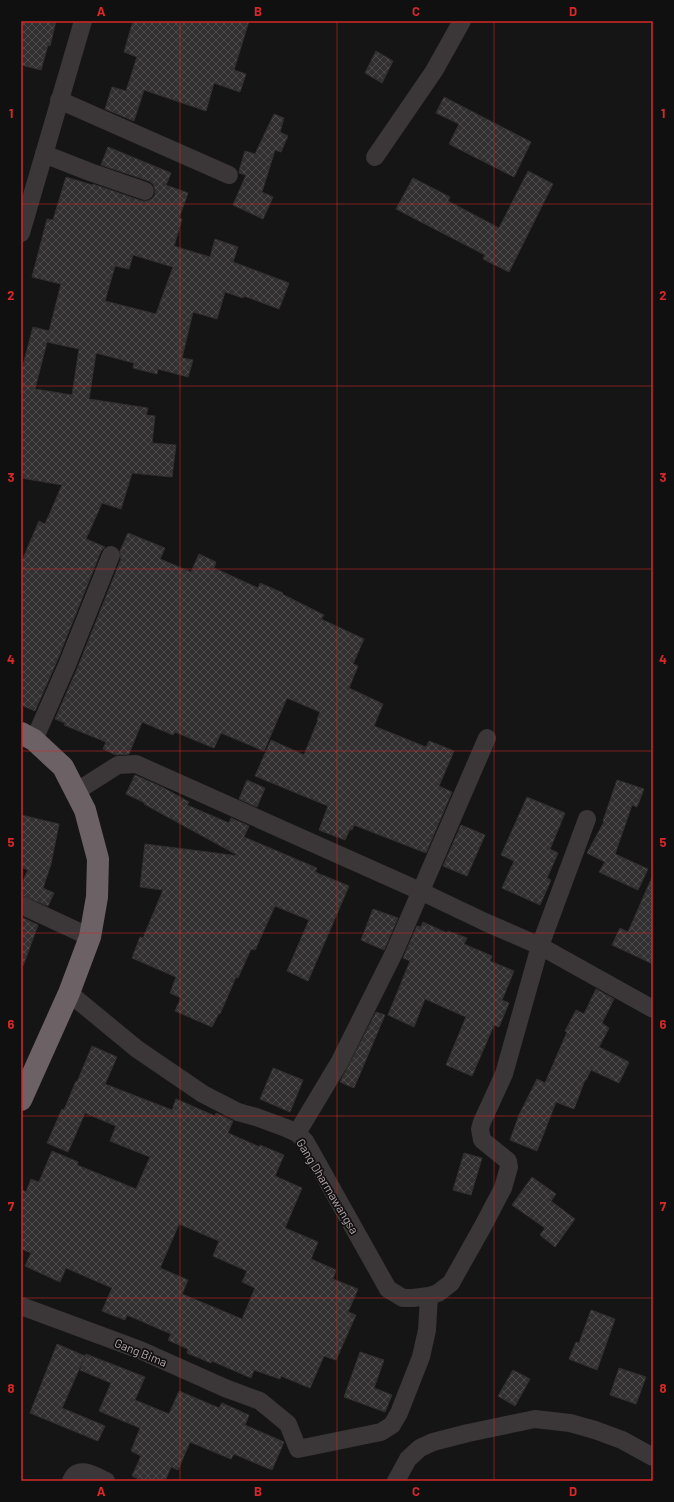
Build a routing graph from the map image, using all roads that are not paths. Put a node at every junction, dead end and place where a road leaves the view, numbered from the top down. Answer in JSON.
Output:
{"nodes":[{"id":1,"x":83,"y":21,"type":"edge"},
{"id":2,"x":462,"y":21,"type":"edge"},
{"id":3,"x":59,"y":100,"type":"junction"},
{"id":4,"x":44,"y":154,"type":"junction"},
{"id":5,"x":374,"y":157,"type":"dead end"},
{"id":6,"x":229,"y":175,"type":"dead end"},
{"id":7,"x":145,"y":191,"type":"dead end"},
{"id":8,"x":21,"y":233,"type":"edge"},
{"id":9,"x":111,"y":555,"type":"dead end"},
{"id":10,"x":28,"y":737,"type":"edge"},
{"id":11,"x":487,"y":738,"type":"dead end"},
{"id":12,"x":77,"y":791,"type":"junction"},
{"id":13,"x":588,"y":819,"type":"dead end"},
{"id":14,"x":420,"y":891,"type":"junction"},
{"id":15,"x":21,"y":905,"type":"edge"},
{"id":16,"x":90,"y":937,"type":"junction"},
{"id":17,"x":540,"y":946,"type":"junction"},
{"id":18,"x":69,"y":994,"type":"junction"},
{"id":19,"x":653,"y":1009,"type":"edge"},
{"id":20,"x":21,"y":1100,"type":"edge"},
{"id":21,"x":297,"y":1133,"type":"junction"},
{"id":22,"x":429,"y":1296,"type":"junction"},
{"id":23,"x":21,"y":1306,"type":"edge"},
{"id":24,"x":653,"y":1458,"type":"edge"},
{"id":25,"x":71,"y":1481,"type":"edge"},
{"id":26,"x":106,"y":1481,"type":"edge"},
{"id":27,"x":396,"y":1481,"type":"edge"}],
"edges":[{"from":1,"to":3,"type":"street"},
{"from":2,"to":5,"type":"street"},
{"from":3,"to":4,"type":"street"},
{"from":3,"to":6,"type":"street"},
{"from":4,"to":7,"type":"street"},
{"from":4,"to":8,"type":"street"},
{"from":9,"to":10,"type":"street"},
{"from":10,"to":12,"type":"highway"},
{"from":11,"to":14,"type":"street"},
{"from":12,"to":14,"type":"street"},
{"from":12,"to":16,"type":"highway"},
{"from":13,"to":17,"type":"street"},
{"from":14,"to":17,"type":"street"},
{"from":14,"to":21,"type":"street"},
{"from":15,"to":16,"type":"street"},
{"from":16,"to":18,"type":"highway"},
{"from":17,"to":19,"type":"street"},
{"from":17,"to":22,"type":"street"},
{"from":18,"to":20,"type":"highway"},
{"from":18,"to":21,"type":"street","name":"Gang Dharmawangsa"},
{"from":21,"to":22,"type":"street","name":"Gang Dharmawangsa"},
{"from":22,"to":23,"type":"street","name":"Gang Bima"},
{"from":24,"to":27,"type":"street"},
{"from":25,"to":26,"type":"street"}]}
